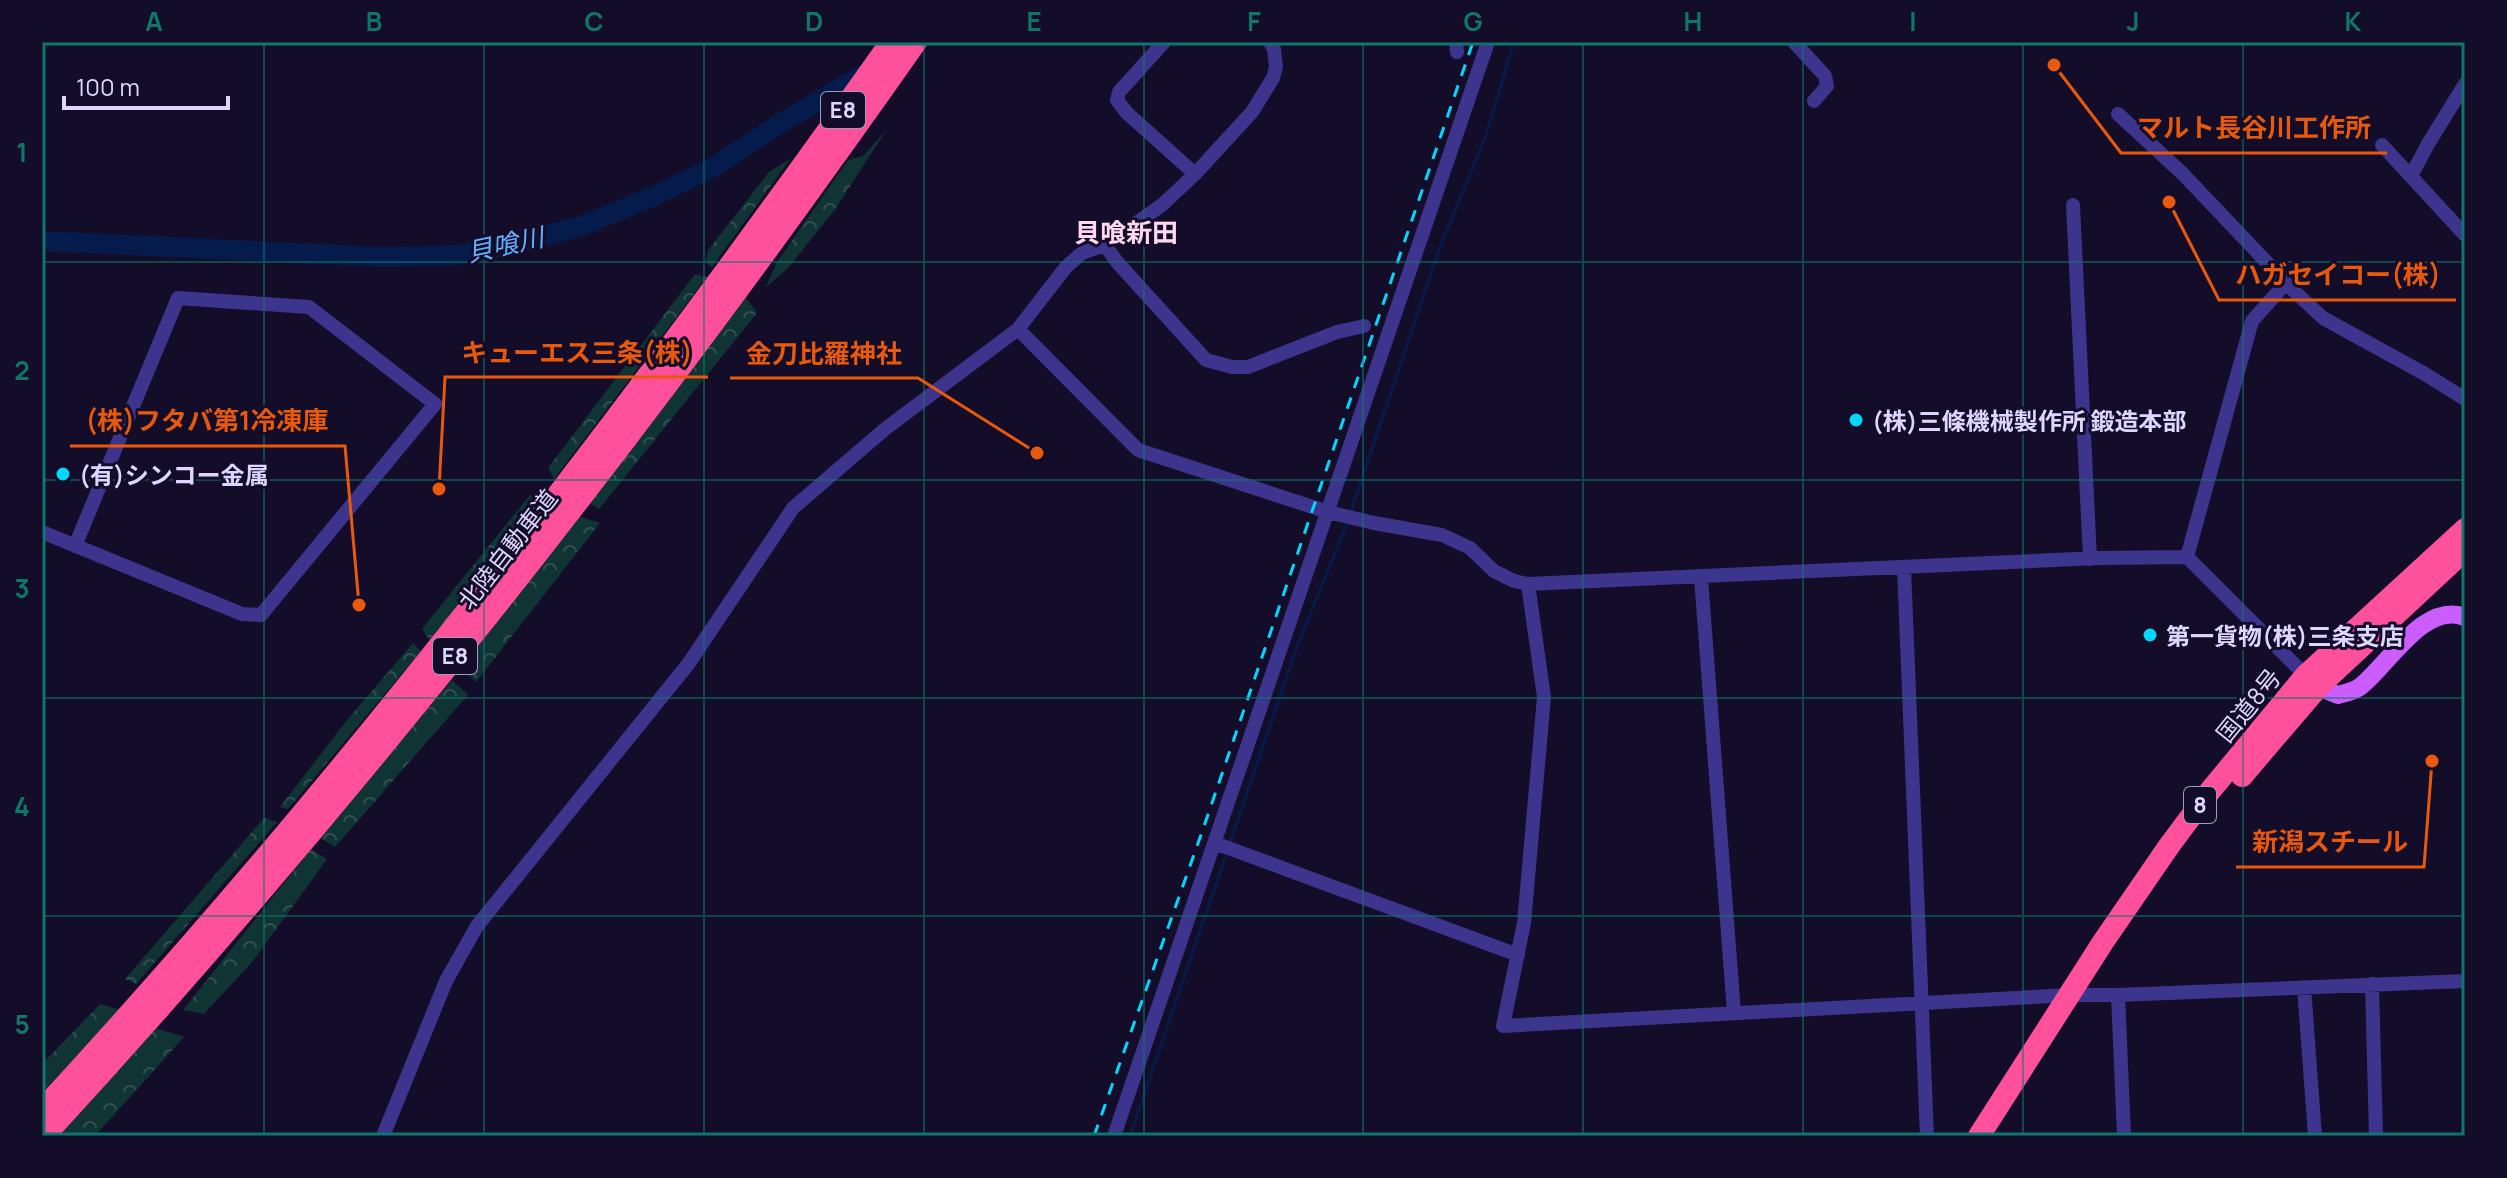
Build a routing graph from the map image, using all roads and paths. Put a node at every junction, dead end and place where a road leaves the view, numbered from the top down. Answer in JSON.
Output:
{"nodes":[{"id":1,"x":891,"y":42,"type":"edge"},
{"id":2,"x":916,"y":42,"type":"edge"},
{"id":3,"x":1164,"y":42,"type":"edge"},
{"id":4,"x":1270,"y":42,"type":"edge"},
{"id":5,"x":1488,"y":42,"type":"edge"},
{"id":6,"x":1794,"y":42,"type":"edge"},
{"id":7,"x":2465,"y":84,"type":"edge"},
{"id":8,"x":1814,"y":101,"type":"dead end"},
{"id":9,"x":2118,"y":114,"type":"dead end"},
{"id":10,"x":2382,"y":145,"type":"dead end"},
{"id":11,"x":1195,"y":174,"type":"junction"},
{"id":12,"x":2411,"y":176,"type":"junction"},
{"id":13,"x":2073,"y":205,"type":"dead end"},
{"id":14,"x":2465,"y":235,"type":"edge"},
{"id":15,"x":1105,"y":245,"type":"junction"},
{"id":16,"x":2286,"y":283,"type":"junction"},
{"id":17,"x":1364,"y":326,"type":"dead end"},
{"id":18,"x":1018,"y":329,"type":"junction"},
{"id":19,"x":2465,"y":399,"type":"edge"},
{"id":20,"x":1328,"y":512,"type":"junction"},
{"id":21,"x":2465,"y":529,"type":"edge"},
{"id":22,"x":42,"y":532,"type":"edge"},
{"id":23,"x":75,"y":546,"type":"junction"},
{"id":24,"x":2465,"y":550,"type":"edge"},
{"id":25,"x":2187,"y":557,"type":"junction"},
{"id":26,"x":2090,"y":559,"type":"junction"},
{"id":27,"x":1904,"y":568,"type":"junction"},
{"id":28,"x":1701,"y":578,"type":"junction"},
{"id":29,"x":1528,"y":584,"type":"junction"},
{"id":30,"x":2465,"y":617,"type":"edge"},
{"id":31,"x":2312,"y":681,"type":"junction"},
{"id":32,"x":1219,"y":846,"type":"junction"},
{"id":33,"x":1518,"y":955,"type":"junction"},
{"id":34,"x":2465,"y":981,"type":"edge"},
{"id":35,"x":2372,"y":984,"type":"junction"},
{"id":36,"x":2304,"y":987,"type":"junction"},
{"id":37,"x":2070,"y":995,"type":"junction"},
{"id":38,"x":2118,"y":995,"type":"junction"},
{"id":39,"x":1921,"y":1004,"type":"junction"},
{"id":40,"x":1734,"y":1013,"type":"junction"},
{"id":41,"x":42,"y":1110,"type":"edge"},
{"id":42,"x":44,"y":1136,"type":"edge"},
{"id":43,"x":383,"y":1136,"type":"edge"},
{"id":44,"x":1114,"y":1136,"type":"edge"},
{"id":45,"x":1927,"y":1136,"type":"edge"},
{"id":46,"x":1979,"y":1136,"type":"edge"},
{"id":47,"x":2124,"y":1136,"type":"edge"},
{"id":48,"x":2315,"y":1136,"type":"edge"},
{"id":49,"x":2376,"y":1136,"type":"edge"}],
"edges":[{"from":1,"to":41,"type":"highway","name":"北陸自動車道","number":"E8"},
{"from":2,"to":42,"type":"highway","name":"北陸自動車道","number":"E8"},
{"from":3,"to":11,"type":"street"},
{"from":4,"to":11,"type":"street"},
{"from":5,"to":20,"type":"street"},
{"from":6,"to":8,"type":"street"},
{"from":7,"to":12,"type":"street"},
{"from":9,"to":16,"type":"street"},
{"from":10,"to":12,"type":"street"},
{"from":11,"to":15,"type":"street"},
{"from":12,"to":14,"type":"street"},
{"from":13,"to":26,"type":"street"},
{"from":15,"to":17,"type":"street"},
{"from":15,"to":18,"type":"street"},
{"from":16,"to":19,"type":"street"},
{"from":16,"to":25,"type":"street"},
{"from":18,"to":20,"type":"street"},
{"from":18,"to":43,"type":"street"},
{"from":20,"to":29,"type":"street"},
{"from":20,"to":32,"type":"street"},
{"from":21,"to":31,"type":"highway","name":"国道8号","number":"8"},
{"from":22,"to":23,"type":"street"},
{"from":23,"to":23,"type":"street"},
{"from":24,"to":31,"type":"highway","name":"国道8号","number":"8"},
{"from":25,"to":26,"type":"street"},
{"from":25,"to":31,"type":"street"},
{"from":26,"to":27,"type":"street"},
{"from":27,"to":28,"type":"street"},
{"from":27,"to":39,"type":"street"},
{"from":28,"to":29,"type":"street"},
{"from":28,"to":40,"type":"street"},
{"from":29,"to":33,"type":"street"},
{"from":30,"to":31,"type":"main road"},
{"from":31,"to":37,"type":"highway","name":"国道8号","number":"8"},
{"from":32,"to":33,"type":"street"},
{"from":32,"to":44,"type":"street"},
{"from":33,"to":40,"type":"street"},
{"from":34,"to":35,"type":"street"},
{"from":35,"to":36,"type":"street"},
{"from":35,"to":49,"type":"street"},
{"from":36,"to":38,"type":"street"},
{"from":36,"to":48,"type":"street"},
{"from":37,"to":38,"type":"street"},
{"from":37,"to":39,"type":"street"},
{"from":37,"to":46,"type":"highway","name":"国道8号","number":"8"},
{"from":38,"to":47,"type":"street"},
{"from":39,"to":40,"type":"street"},
{"from":39,"to":45,"type":"street"}]}
